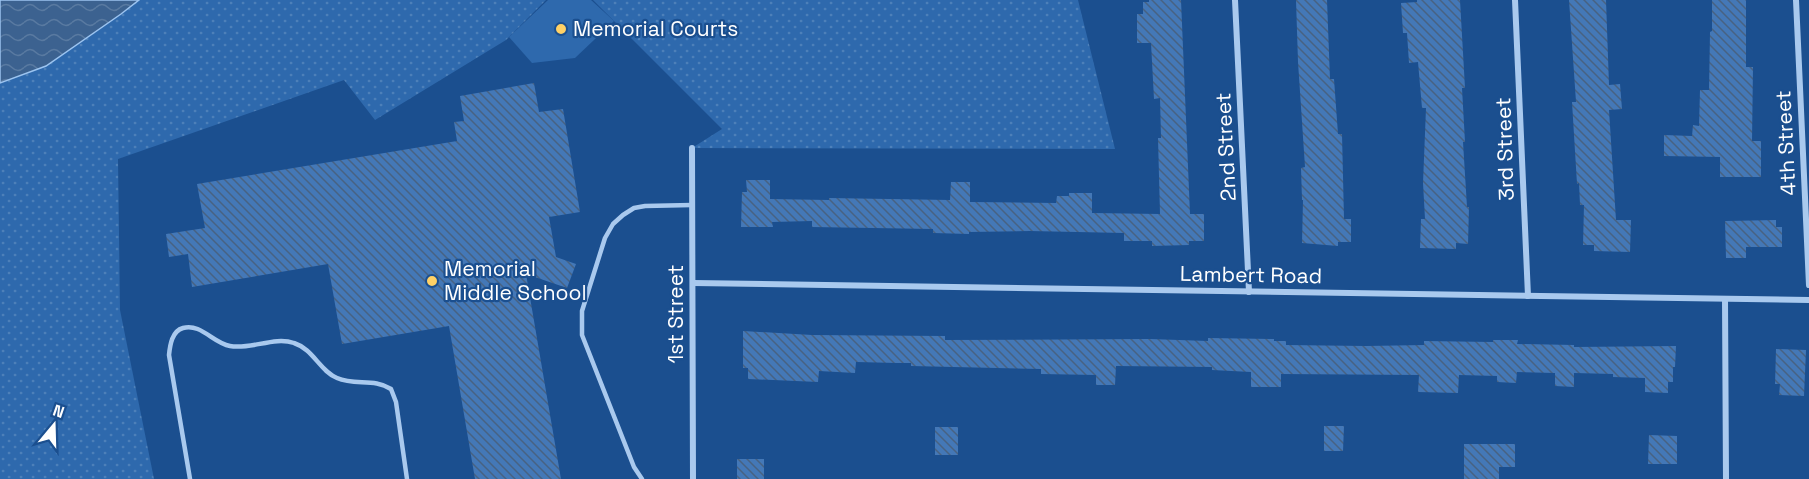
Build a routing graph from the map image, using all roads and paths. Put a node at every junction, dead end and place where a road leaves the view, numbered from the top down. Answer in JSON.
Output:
{"nodes":[{"id":1,"x":1235,"y":0,"type":"edge"},
{"id":2,"x":1515,"y":0,"type":"edge"},
{"id":3,"x":1796,"y":0,"type":"edge"},
{"id":4,"x":692,"y":148,"type":"dead end"},
{"id":5,"x":692,"y":205,"type":"junction"},
{"id":6,"x":693,"y":283,"type":"junction"},
{"id":7,"x":1809,"y":285,"type":"edge"},
{"id":8,"x":1249,"y":292,"type":"junction"},
{"id":9,"x":1528,"y":296,"type":"junction"},
{"id":10,"x":1725,"y":299,"type":"junction"},
{"id":11,"x":1809,"y":300,"type":"edge"},
{"id":12,"x":190,"y":479,"type":"edge"},
{"id":13,"x":407,"y":479,"type":"edge"},
{"id":14,"x":642,"y":479,"type":"edge"},
{"id":15,"x":693,"y":479,"type":"edge"},
{"id":16,"x":1726,"y":479,"type":"edge"}],
"edges":[{"from":1,"to":8,"type":"street","name":"2nd Street"},
{"from":2,"to":9,"type":"street","name":"3rd Street"},
{"from":3,"to":7,"type":"street","name":"4th Street"},
{"from":4,"to":5,"type":"street","name":"1st Street"},
{"from":5,"to":6,"type":"street","name":"1st Street"},
{"from":5,"to":14,"type":"lane"},
{"from":6,"to":8,"type":"street","name":"Lambert Road"},
{"from":6,"to":15,"type":"street","name":"1st Street"},
{"from":8,"to":9,"type":"street","name":"Lambert Road"},
{"from":9,"to":10,"type":"street","name":"Lambert Road"},
{"from":10,"to":11,"type":"street","name":"Lambert Road"},
{"from":10,"to":16,"type":"street"},
{"from":12,"to":13,"type":"lane"}]}
